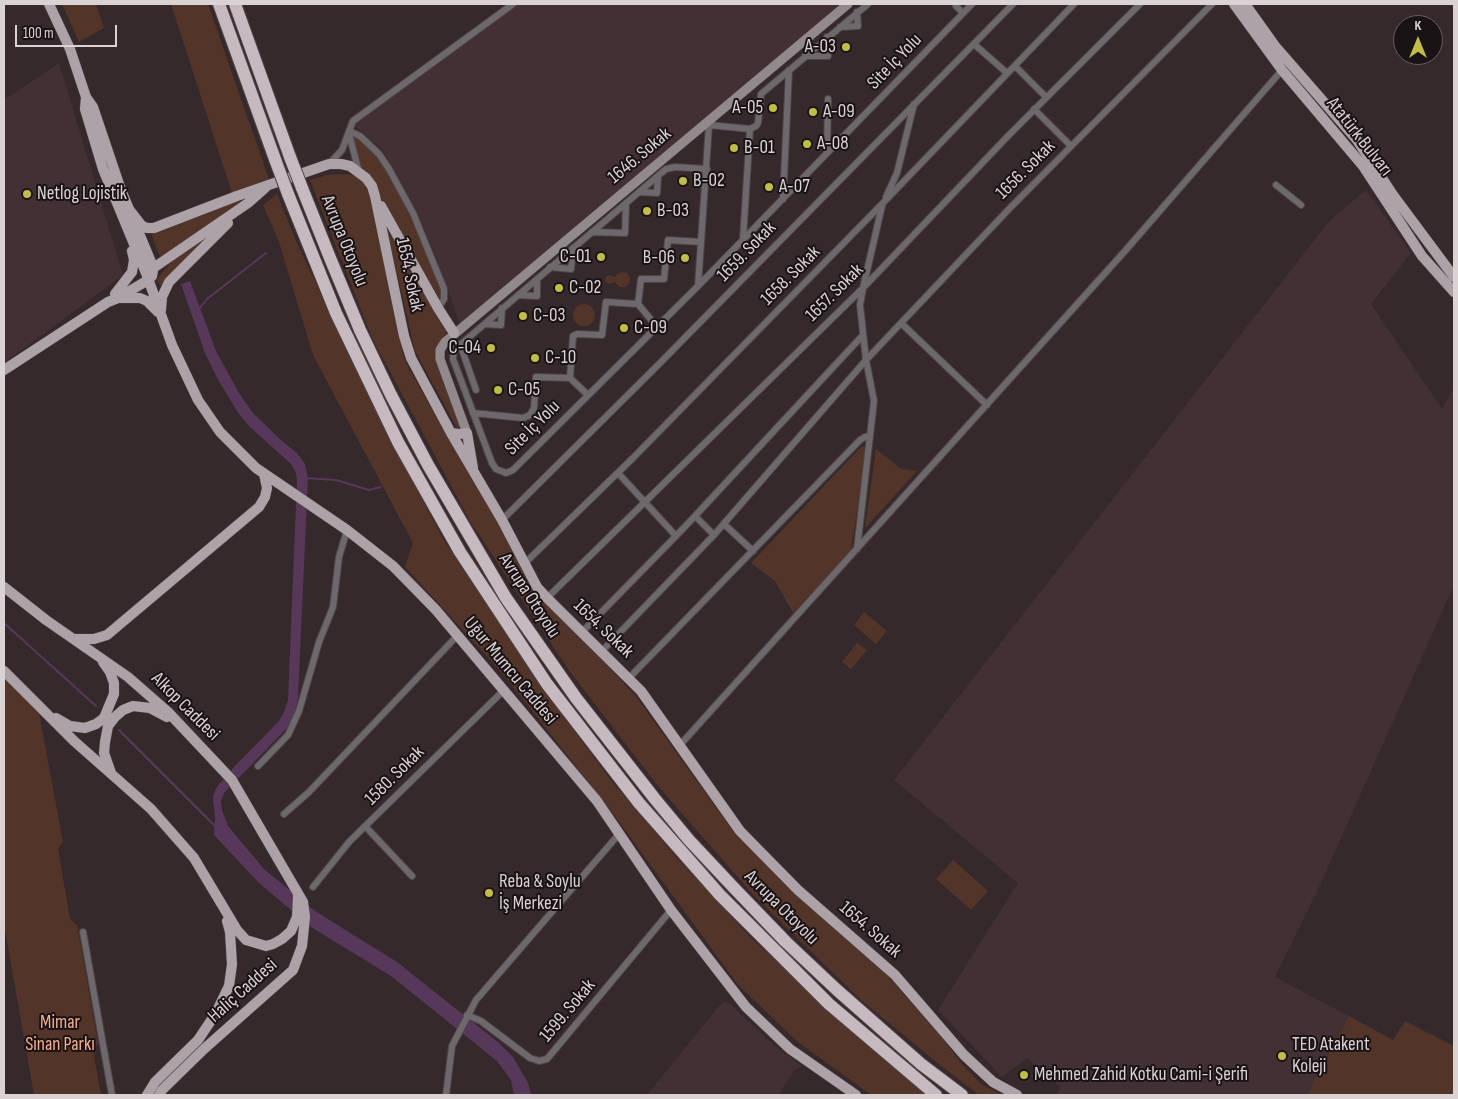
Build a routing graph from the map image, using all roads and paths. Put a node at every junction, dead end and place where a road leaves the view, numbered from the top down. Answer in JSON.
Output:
{"nodes":[{"id":1,"x":49,"y":4,"type":"edge"},
{"id":2,"x":218,"y":4,"type":"edge"},
{"id":3,"x":235,"y":4,"type":"edge"},
{"id":4,"x":513,"y":4,"type":"edge"},
{"id":5,"x":848,"y":4,"type":"edge"},
{"id":6,"x":868,"y":4,"type":"edge"},
{"id":7,"x":956,"y":4,"type":"edge"},
{"id":8,"x":972,"y":4,"type":"edge"},
{"id":9,"x":1013,"y":4,"type":"edge"},
{"id":10,"x":1074,"y":4,"type":"edge"},
{"id":11,"x":1140,"y":4,"type":"edge"},
{"id":12,"x":1212,"y":4,"type":"edge"},
{"id":13,"x":1234,"y":4,"type":"edge"},
{"id":14,"x":1245,"y":4,"type":"edge"},
{"id":15,"x":858,"y":12,"type":"junction"},
{"id":16,"x":963,"y":13,"type":"junction"},
{"id":17,"x":840,"y":27,"type":"junction"},
{"id":18,"x":827,"y":37,"type":"junction"},
{"id":19,"x":974,"y":44,"type":"junction"},
{"id":20,"x":805,"y":56,"type":"junction"},
{"id":21,"x":1015,"y":66,"type":"junction"},
{"id":22,"x":789,"y":70,"type":"junction"},
{"id":23,"x":1282,"y":70,"type":"junction"},
{"id":24,"x":1007,"y":74,"type":"junction"},
{"id":25,"x":86,"y":97,"type":"junction"},
{"id":26,"x":1046,"y":97,"type":"junction"},
{"id":27,"x":828,"y":100,"type":"dead end"},
{"id":28,"x":914,"y":104,"type":"junction"},
{"id":29,"x":1034,"y":109,"type":"junction"},
{"id":30,"x":708,"y":123,"type":"junction"},
{"id":31,"x":750,"y":129,"type":"junction"},
{"id":32,"x":349,"y":131,"type":"junction"},
{"id":33,"x":1357,"y":140,"type":"junction"},
{"id":34,"x":1071,"y":146,"type":"junction"},
{"id":35,"x":1348,"y":148,"type":"junction"},
{"id":36,"x":827,"y":153,"type":"junction"},
{"id":37,"x":329,"y":164,"type":"junction"},
{"id":38,"x":707,"y":169,"type":"junction"},
{"id":39,"x":359,"y":172,"type":"junction"},
{"id":40,"x":658,"y":176,"type":"junction"},
{"id":41,"x":271,"y":184,"type":"junction"},
{"id":42,"x":1276,"y":185,"type":"dead end"},
{"id":43,"x":640,"y":192,"type":"junction"},
{"id":44,"x":375,"y":196,"type":"junction"},
{"id":45,"x":782,"y":198,"type":"junction"},
{"id":46,"x":248,"y":203,"type":"junction"},
{"id":47,"x":626,"y":204,"type":"junction"},
{"id":48,"x":882,"y":204,"type":"junction"},
{"id":49,"x":1301,"y":205,"type":"dead end"},
{"id":50,"x":128,"y":208,"type":"junction"},
{"id":51,"x":592,"y":232,"type":"junction"},
{"id":52,"x":129,"y":235,"type":"junction"},
{"id":53,"x":742,"y":239,"type":"junction"},
{"id":54,"x":701,"y":242,"type":"junction"},
{"id":55,"x":573,"y":248,"type":"junction"},
{"id":56,"x":1433,"y":249,"type":"junction"},
{"id":57,"x":1422,"y":256,"type":"junction"},
{"id":58,"x":550,"y":267,"type":"junction"},
{"id":59,"x":149,"y":274,"type":"junction"},
{"id":60,"x":1454,"y":277,"type":"edge"},
{"id":61,"x":537,"y":279,"type":"junction"},
{"id":62,"x":698,"y":286,"type":"junction"},
{"id":63,"x":863,"y":288,"type":"junction"},
{"id":64,"x":1454,"y":292,"type":"edge"},
{"id":65,"x":518,"y":295,"type":"junction"},
{"id":66,"x":114,"y":298,"type":"junction"},
{"id":67,"x":638,"y":304,"type":"junction"},
{"id":68,"x":438,"y":308,"type":"junction"},
{"id":69,"x":502,"y":308,"type":"junction"},
{"id":70,"x":160,"y":314,"type":"junction"},
{"id":71,"x":901,"y":323,"type":"junction"},
{"id":72,"x":484,"y":324,"type":"junction"},
{"id":73,"x":657,"y":327,"type":"junction"},
{"id":74,"x":454,"y":333,"type":"junction"},
{"id":75,"x":863,"y":335,"type":"junction"},
{"id":76,"x":460,"y":344,"type":"junction"},
{"id":77,"x":866,"y":360,"type":"junction"},
{"id":78,"x":4,"y":370,"type":"edge"},
{"id":79,"x":570,"y":378,"type":"junction"},
{"id":80,"x":476,"y":390,"type":"dead end"},
{"id":81,"x":588,"y":394,"type":"junction"},
{"id":82,"x":987,"y":405,"type":"junction"},
{"id":83,"x":473,"y":413,"type":"junction"},
{"id":84,"x":479,"y":428,"type":"junction"},
{"id":85,"x":468,"y":432,"type":"junction"},
{"id":86,"x":451,"y":433,"type":"junction"},
{"id":87,"x":870,"y":436,"type":"junction"},
{"id":88,"x":483,"y":438,"type":"junction"},
{"id":89,"x":470,"y":443,"type":"junction"},
{"id":90,"x":618,"y":473,"type":"junction"},
{"id":91,"x":264,"y":474,"type":"junction"},
{"id":92,"x":474,"y":474,"type":"junction"},
{"id":93,"x":646,"y":503,"type":"junction"},
{"id":94,"x":696,"y":516,"type":"junction"},
{"id":95,"x":502,"y":520,"type":"junction"},
{"id":96,"x":724,"y":524,"type":"junction"},
{"id":97,"x":347,"y":530,"type":"junction"},
{"id":98,"x":714,"y":535,"type":"junction"},
{"id":99,"x":676,"y":536,"type":"junction"},
{"id":100,"x":857,"y":550,"type":"junction"},
{"id":101,"x":753,"y":551,"type":"junction"},
{"id":102,"x":524,"y":564,"type":"junction"},
{"id":103,"x":4,"y":587,"type":"edge"},
{"id":104,"x":547,"y":598,"type":"junction"},
{"id":105,"x":581,"y":632,"type":"junction"},
{"id":106,"x":457,"y":636,"type":"junction"},
{"id":107,"x":74,"y":639,"type":"junction"},
{"id":108,"x":602,"y":652,"type":"junction"},
{"id":109,"x":100,"y":658,"type":"junction"},
{"id":110,"x":4,"y":671,"type":"edge"},
{"id":111,"x":629,"y":678,"type":"junction"},
{"id":112,"x":502,"y":690,"type":"junction"},
{"id":113,"x":44,"y":712,"type":"junction"},
{"id":114,"x":177,"y":722,"type":"junction"},
{"id":115,"x":680,"y":745,"type":"junction"},
{"id":116,"x":258,"y":766,"type":"dead end"},
{"id":117,"x":112,"y":775,"type":"junction"},
{"id":118,"x":284,"y":814,"type":"dead end"},
{"id":119,"x":366,"y":826,"type":"junction"},
{"id":120,"x":620,"y":834,"type":"junction"},
{"id":121,"x":412,"y":876,"type":"dead end"},
{"id":122,"x":313,"y":887,"type":"dead end"},
{"id":123,"x":298,"y":893,"type":"junction"},
{"id":124,"x":223,"y":908,"type":"junction"},
{"id":125,"x":671,"y":910,"type":"junction"},
{"id":126,"x":83,"y":932,"type":"dead end"},
{"id":127,"x":467,"y":1015,"type":"junction"},
{"id":128,"x":112,"y":1095,"type":"edge"},
{"id":129,"x":147,"y":1095,"type":"edge"},
{"id":130,"x":159,"y":1095,"type":"edge"},
{"id":131,"x":446,"y":1095,"type":"edge"},
{"id":132,"x":856,"y":1095,"type":"edge"},
{"id":133,"x":936,"y":1095,"type":"edge"},
{"id":134,"x":962,"y":1095,"type":"edge"},
{"id":135,"x":1017,"y":1095,"type":"edge"}],
"edges":[{"from":1,"to":25,"type":"main road"},
{"from":2,"to":133,"type":"highway","name":"Avrupa Otoyolu","bridge":true},
{"from":3,"to":134,"type":"highway","name":"Avrupa Otoyolu","bridge":true},
{"from":4,"to":32,"type":"street"},
{"from":5,"to":30,"type":"street","name":"1646. Sokak"},
{"from":6,"to":15,"type":"street"},
{"from":7,"to":16,"type":"street"},
{"from":8,"to":16,"type":"street","name":"Site İç Yolu"},
{"from":9,"to":19,"type":"street","name":"1659. Sokak"},
{"from":10,"to":21,"type":"street","name":"1658. Sokak"},
{"from":11,"to":26,"type":"street","name":"1657. Sokak"},
{"from":12,"to":34,"type":"street","name":"1656. Sokak"},
{"from":13,"to":23,"type":"main road","name":"Atatürk Bulvarı"},
{"from":14,"to":33,"type":"main road","name":"Atatürk Bulvarı"},
{"from":15,"to":17,"type":"street"},
{"from":15,"to":17,"type":"street"},
{"from":16,"to":36,"type":"street","name":"Site İç Yolu"},
{"from":17,"to":18,"type":"street"},
{"from":18,"to":20,"type":"street"},
{"from":18,"to":20,"type":"street"},
{"from":19,"to":24,"type":"street"},
{"from":19,"to":28,"type":"street","name":"1659. Sokak"},
{"from":20,"to":22,"type":"street"},
{"from":21,"to":24,"type":"street","name":"1658. Sokak"},
{"from":21,"to":26,"type":"street"},
{"from":22,"to":31,"type":"street"},
{"from":22,"to":45,"type":"street"},
{"from":23,"to":35,"type":"main road","name":"Atatürk Bulvarı"},
{"from":23,"to":82,"type":"street"},
{"from":24,"to":48,"type":"street","name":"1658. Sokak"},
{"from":25,"to":50,"type":"main road"},
{"from":25,"to":52,"type":"main road"},
{"from":26,"to":29,"type":"street","name":"1657. Sokak"},
{"from":27,"to":36,"type":"street"},
{"from":28,"to":48,"type":"street"},
{"from":28,"to":95,"type":"street","name":"1659. Sokak"},
{"from":29,"to":34,"type":"street"},
{"from":29,"to":63,"type":"street","name":"1657. Sokak"},
{"from":30,"to":31,"type":"street"},
{"from":30,"to":38,"type":"street"},
{"from":30,"to":74,"type":"street","name":"1646. Sokak"},
{"from":31,"to":53,"type":"street"},
{"from":32,"to":37,"type":"street"},
{"from":32,"to":39,"type":"street"},
{"from":32,"to":68,"type":"street"},
{"from":33,"to":35,"type":"main road"},
{"from":33,"to":56,"type":"main road","name":"Atatürk Bulvarı"},
{"from":34,"to":71,"type":"street","name":"1656. Sokak"},
{"from":35,"to":57,"type":"main road","name":"Atatürk Bulvarı"},
{"from":36,"to":45,"type":"street","name":"Site İç Yolu"},
{"from":37,"to":39,"type":"main road"},
{"from":37,"to":41,"type":"main road"},
{"from":38,"to":40,"type":"street"},
{"from":38,"to":54,"type":"street"},
{"from":39,"to":44,"type":"main road","name":"1654. Sokak"},
{"from":40,"to":43,"type":"street"},
{"from":40,"to":43,"type":"street"},
{"from":41,"to":46,"type":"main road"},
{"from":41,"to":50,"type":"main road"},
{"from":42,"to":49,"type":"street"},
{"from":43,"to":47,"type":"street"},
{"from":44,"to":68,"type":"main road"},
{"from":44,"to":86,"type":"main road","name":"1654. Sokak"},
{"from":45,"to":53,"type":"street","name":"Site İç Yolu"},
{"from":46,"to":59,"type":"main road"},
{"from":46,"to":70,"type":"main road"},
{"from":47,"to":51,"type":"street"},
{"from":47,"to":51,"type":"street"},
{"from":48,"to":63,"type":"street"},
{"from":48,"to":90,"type":"street","name":"1658. Sokak"},
{"from":50,"to":59,"type":"main road"},
{"from":51,"to":55,"type":"street"},
{"from":52,"to":59,"type":"main road"},
{"from":52,"to":66,"type":"main road"},
{"from":53,"to":62,"type":"street","name":"Site İç Yolu"},
{"from":54,"to":62,"type":"street"},
{"from":54,"to":67,"type":"street"},
{"from":55,"to":58,"type":"street"},
{"from":55,"to":58,"type":"street"},
{"from":56,"to":57,"type":"main road"},
{"from":56,"to":60,"type":"main road","name":"Atatürk Bulvarı"},
{"from":57,"to":64,"type":"main road","name":"Atatürk Bulvarı"},
{"from":58,"to":61,"type":"street"},
{"from":59,"to":66,"type":"main road"},
{"from":59,"to":70,"type":"main road","name":"Uğur Mumcu Caddesi"},
{"from":61,"to":65,"type":"street"},
{"from":61,"to":65,"type":"street"},
{"from":62,"to":73,"type":"street","name":"Site İç Yolu"},
{"from":63,"to":75,"type":"street"},
{"from":63,"to":93,"type":"street","name":"1657. Sokak"},
{"from":65,"to":69,"type":"street"},
{"from":66,"to":70,"type":"main road"},
{"from":66,"to":78,"type":"main road"},
{"from":67,"to":73,"type":"street"},
{"from":67,"to":79,"type":"street","name":"Site İç Yolu"},
{"from":68,"to":74,"type":"main road"},
{"from":69,"to":72,"type":"street"},
{"from":69,"to":72,"type":"street"},
{"from":70,"to":91,"type":"main road","name":"Uğur Mumcu Caddesi"},
{"from":71,"to":77,"type":"street","name":"1656. Sokak"},
{"from":71,"to":82,"type":"street"},
{"from":72,"to":76,"type":"street"},
{"from":73,"to":81,"type":"street","name":"Site İç Yolu"},
{"from":74,"to":85,"type":"street","name":"1646. Sokak"},
{"from":75,"to":77,"type":"street"},
{"from":75,"to":94,"type":"street"},
{"from":76,"to":80,"type":"street"},
{"from":76,"to":83,"type":"street","name":"Site İç Yolu"},
{"from":77,"to":87,"type":"street"},
{"from":77,"to":96,"type":"street","name":"1656. Sokak"},
{"from":79,"to":81,"type":"street","name":"Site İç Yolu"},
{"from":79,"to":83,"type":"street","name":"Site İç Yolu"},
{"from":81,"to":88,"type":"street","name":"Site İç Yolu"},
{"from":82,"to":100,"type":"street"},
{"from":83,"to":84,"type":"street","name":"Site İç Yolu"},
{"from":84,"to":85,"type":"street"},
{"from":84,"to":88,"type":"street","name":"Site İç Yolu"},
{"from":85,"to":86,"type":"main road"},
{"from":85,"to":89,"type":"main road"},
{"from":86,"to":92,"type":"main road","name":"1654. Sokak"},
{"from":87,"to":100,"type":"street"},
{"from":87,"to":101,"type":"street"},
{"from":88,"to":89,"type":"street"},
{"from":89,"to":92,"type":"main road"},
{"from":90,"to":93,"type":"street"},
{"from":90,"to":102,"type":"street","name":"1658. Sokak"},
{"from":91,"to":97,"type":"main road","name":"Uğur Mumcu Caddesi"},
{"from":91,"to":107,"type":"main road"},
{"from":92,"to":95,"type":"main road","name":"1654. Sokak"},
{"from":93,"to":99,"type":"street"},
{"from":93,"to":104,"type":"street","name":"1657. Sokak"},
{"from":94,"to":98,"type":"street"},
{"from":94,"to":99,"type":"street"},
{"from":95,"to":102,"type":"main road","name":"1654. Sokak"},
{"from":96,"to":98,"type":"street","name":"1656. Sokak"},
{"from":96,"to":101,"type":"street"},
{"from":97,"to":106,"type":"main road","name":"Uğur Mumcu Caddesi"},
{"from":97,"to":116,"type":"street"},
{"from":98,"to":108,"type":"street","name":"1656. Sokak"},
{"from":99,"to":105,"type":"street"},
{"from":100,"to":115,"type":"street"},
{"from":101,"to":111,"type":"street"},
{"from":102,"to":104,"type":"main road","name":"1654. Sokak"},
{"from":103,"to":107,"type":"main road","name":"Alkop Caddesi"},
{"from":104,"to":105,"type":"main road","name":"1654. Sokak"},
{"from":105,"to":108,"type":"main road","name":"1654. Sokak"},
{"from":106,"to":112,"type":"main road","name":"Uğur Mumcu Caddesi"},
{"from":106,"to":118,"type":"street"},
{"from":107,"to":109,"type":"main road","name":"Alkop Caddesi"},
{"from":108,"to":111,"type":"main road","name":"1654. Sokak"},
{"from":109,"to":113,"type":"main road"},
{"from":109,"to":114,"type":"main road","name":"Alkop Caddesi"},
{"from":110,"to":113,"type":"main road"},
{"from":111,"to":115,"type":"main road","name":"1654. Sokak"},
{"from":112,"to":119,"type":"street","name":"1580. Sokak"},
{"from":112,"to":120,"type":"main road","name":"Uğur Mumcu Caddesi"},
{"from":113,"to":117,"type":"main road"},
{"from":114,"to":117,"type":"main road"},
{"from":114,"to":123,"type":"main road","name":"Alkop Caddesi"},
{"from":115,"to":135,"type":"main road","name":"1654. Sokak"},
{"from":117,"to":124,"type":"main road"},
{"from":119,"to":121,"type":"street"},
{"from":119,"to":122,"type":"street","name":"1580. Sokak"},
{"from":120,"to":125,"type":"main road","name":"Uğur Mumcu Caddesi"},
{"from":120,"to":127,"type":"street"},
{"from":123,"to":124,"type":"main road"},
{"from":123,"to":130,"type":"main road","name":"Haliç Caddesi"},
{"from":124,"to":129,"type":"main road","name":"Haliç Caddesi"},
{"from":125,"to":127,"type":"street","name":"1599. Sokak"},
{"from":125,"to":132,"type":"main road","name":"Uğur Mumcu Caddesi"},
{"from":126,"to":128,"type":"street"},
{"from":127,"to":131,"type":"street"}]}
